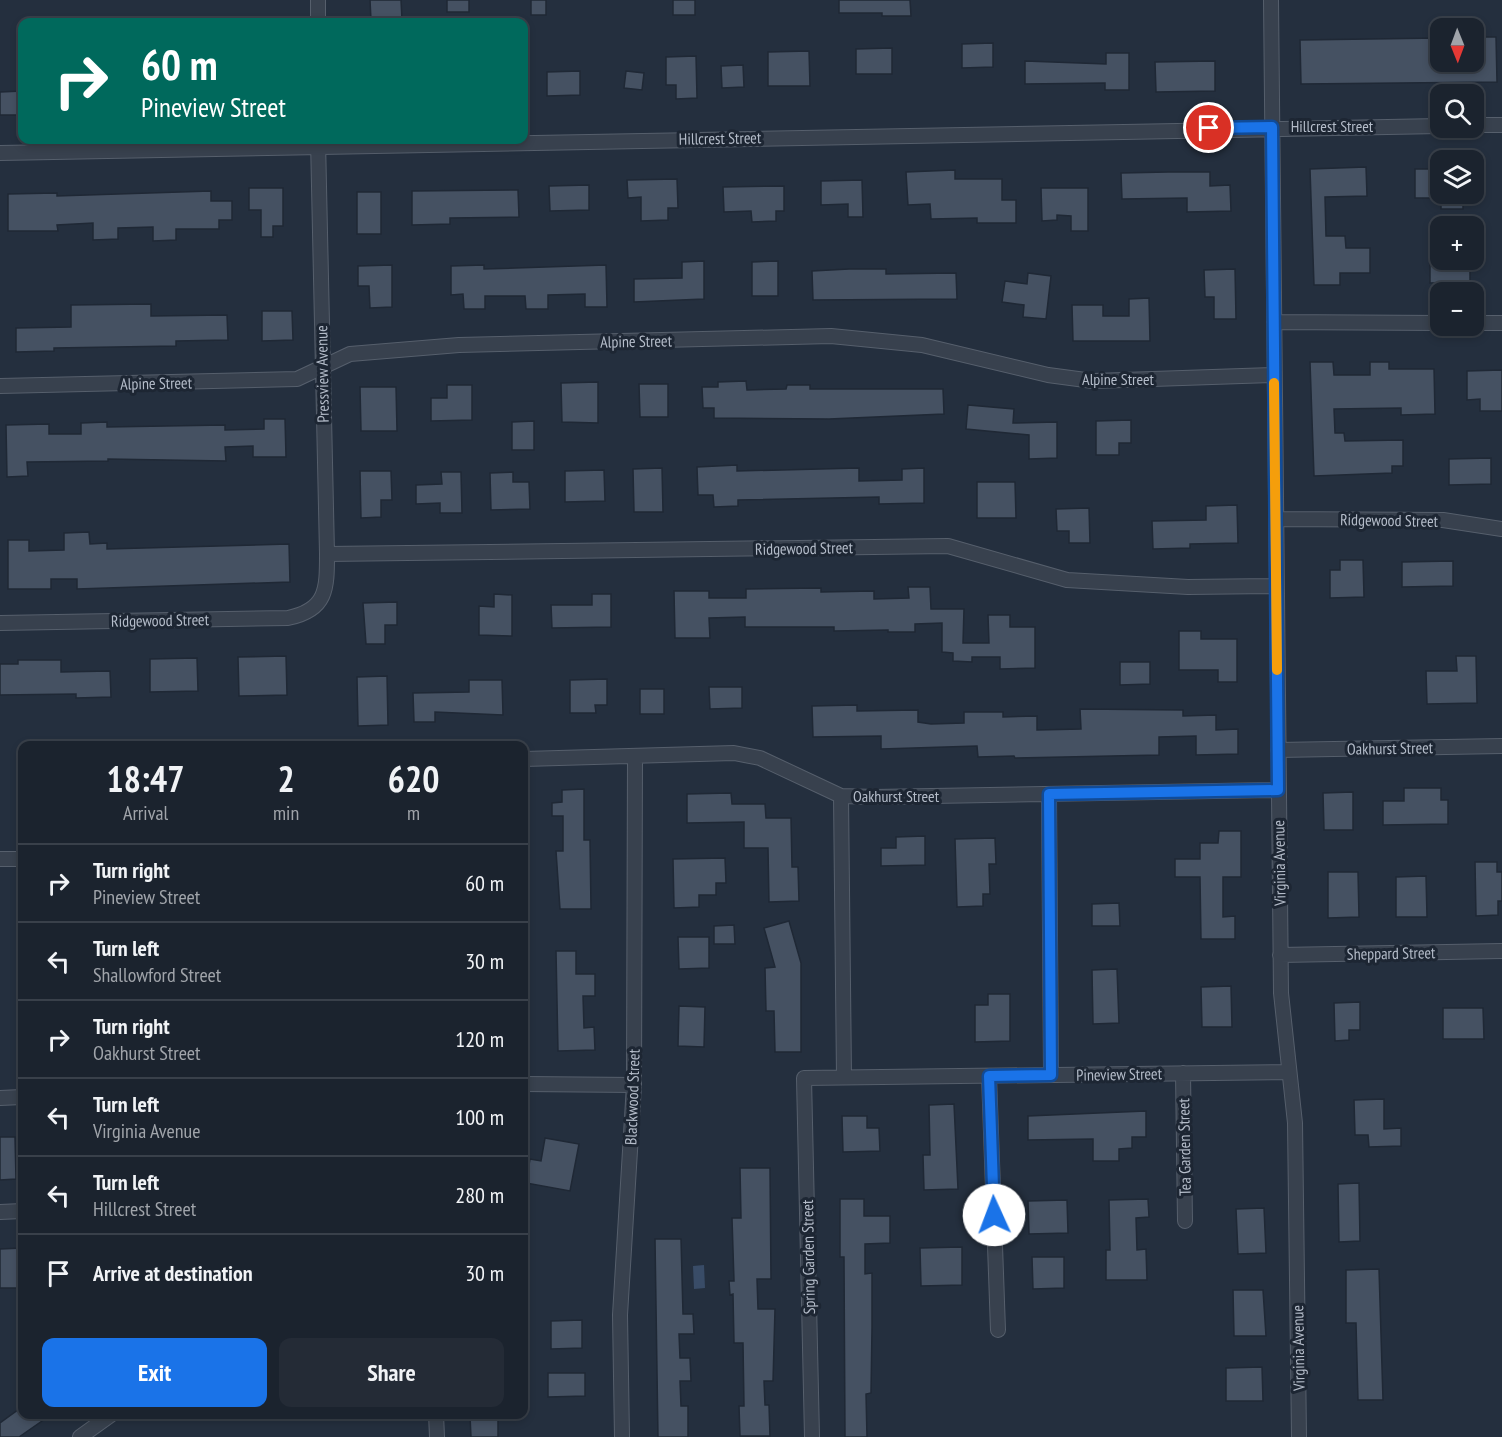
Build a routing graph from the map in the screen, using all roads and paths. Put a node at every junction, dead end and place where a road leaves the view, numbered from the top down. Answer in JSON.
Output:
{"nodes":[{"id":1,"x":318,"y":0,"type":"edge"},
{"id":2,"x":1270,"y":0,"type":"edge"},
{"id":3,"x":318,"y":18,"type":"edge"},
{"id":4,"x":1484,"y":125,"type":"edge"},
{"id":5,"x":1502,"y":125,"type":"edge"},
{"id":6,"x":1430,"y":126,"type":"edge"},
{"id":7,"x":1272,"y":127,"type":"junction"},
{"id":8,"x":528,"y":139,"type":"edge"},
{"id":9,"x":260,"y":144,"type":"edge"},
{"id":10,"x":318,"y":144,"type":"edge"},
{"id":11,"x":0,"y":153,"type":"edge"},
{"id":12,"x":1274,"y":322,"type":"junction"},
{"id":13,"x":1430,"y":323,"type":"edge"},
{"id":14,"x":1484,"y":323,"type":"edge"},
{"id":15,"x":1502,"y":323,"type":"edge"},
{"id":16,"x":322,"y":368,"type":"junction"},
{"id":17,"x":1274,"y":375,"type":"junction"},
{"id":18,"x":0,"y":386,"type":"edge"},
{"id":19,"x":1276,"y":519,"type":"junction"},
{"id":20,"x":1502,"y":529,"type":"edge"},
{"id":21,"x":327,"y":554,"type":"junction"},
{"id":22,"x":1276,"y":586,"type":"junction"},
{"id":23,"x":317,"y":606,"type":"joint"},
{"id":24,"x":0,"y":623,"type":"edge"},
{"id":25,"x":1502,"y":746,"type":"edge"},
{"id":26,"x":1278,"y":750,"type":"junction"},
{"id":27,"x":635,"y":756,"type":"junction"},
{"id":28,"x":528,"y":759,"type":"edge"},
{"id":29,"x":1278,"y":790,"type":"junction"},
{"id":30,"x":1049,"y":794,"type":"junction"},
{"id":31,"x":841,"y":796,"type":"junction"},
{"id":32,"x":18,"y":859,"type":"edge"},
{"id":33,"x":0,"y":860,"type":"edge"},
{"id":34,"x":1502,"y":951,"type":"edge"},
{"id":35,"x":1280,"y":955,"type":"junction"},
{"id":36,"x":1289,"y":1072,"type":"junction"},
{"id":37,"x":1183,"y":1073,"type":"junction"},
{"id":38,"x":1051,"y":1075,"type":"junction"},
{"id":39,"x":989,"y":1076,"type":"junction"},
{"id":40,"x":844,"y":1077,"type":"junction"},
{"id":41,"x":804,"y":1078,"type":"joint"},
{"id":42,"x":528,"y":1084,"type":"edge"},
{"id":43,"x":634,"y":1085,"type":"junction"},
{"id":44,"x":18,"y":1097,"type":"edge"},
{"id":45,"x":0,"y":1098,"type":"edge"},
{"id":46,"x":18,"y":1211,"type":"edge"},
{"id":47,"x":0,"y":1212,"type":"edge"},
{"id":48,"x":1185,"y":1221,"type":"dead end"},
{"id":49,"x":998,"y":1330,"type":"dead end"},
{"id":50,"x":105,"y":1419,"type":"edge"},
{"id":51,"x":436,"y":1419,"type":"edge"},
{"id":52,"x":80,"y":1437,"type":"edge"},
{"id":53,"x":437,"y":1437,"type":"edge"},
{"id":54,"x":622,"y":1437,"type":"edge"},
{"id":55,"x":812,"y":1437,"type":"edge"},
{"id":56,"x":1299,"y":1437,"type":"edge"}],
"edges":[{"from":1,"to":3,"type":"street"},
{"from":2,"to":7,"type":"street","name":"Virginia Avenue"},
{"from":4,"to":5,"type":"street"},
{"from":6,"to":7,"type":"street","name":"Hillcrest Street"},
{"from":7,"to":8,"type":"street","name":"Hillcrest Street"},
{"from":7,"to":12,"type":"street","name":"Virginia Avenue"},
{"from":9,"to":11,"type":"street","name":"Hillcrest Street"},
{"from":10,"to":16,"type":"street","name":"Pressview Avenue"},
{"from":12,"to":13,"type":"street"},
{"from":12,"to":17,"type":"street","name":"Virginia Avenue"},
{"from":14,"to":15,"type":"street"},
{"from":16,"to":17,"type":"street","name":"Alpine Street"},
{"from":16,"to":18,"type":"street","name":"Alpine Street"},
{"from":16,"to":21,"type":"street","name":"Pressview Avenue"},
{"from":17,"to":19,"type":"street","name":"Virginia Avenue"},
{"from":19,"to":20,"type":"street","name":"Ridgewood Street"},
{"from":19,"to":22,"type":"street","name":"Virginia Avenue"},
{"from":21,"to":22,"type":"street","name":"Ridgewood Street"},
{"from":21,"to":23,"type":"street","name":"Pressview Avenue"},
{"from":22,"to":26,"type":"street","name":"Virginia Avenue"},
{"from":23,"to":24,"type":"street","name":"Ridgewood Street"},
{"from":25,"to":26,"type":"street","name":"Oakhurst Street"},
{"from":26,"to":29,"type":"street","name":"Virginia Avenue"},
{"from":27,"to":28,"type":"street","name":"Oakhurst Street"},
{"from":27,"to":31,"type":"street","name":"Oakhurst Street"},
{"from":27,"to":43,"type":"street","name":"Blackwood Street"},
{"from":29,"to":30,"type":"street","name":"Oakhurst Street"},
{"from":29,"to":35,"type":"street","name":"Virginia Avenue"},
{"from":30,"to":31,"type":"street","name":"Oakhurst Street"},
{"from":30,"to":38,"type":"street"},
{"from":31,"to":40,"type":"street"},
{"from":32,"to":33,"type":"street"},
{"from":34,"to":35,"type":"street","name":"Sheppard Street"},
{"from":35,"to":36,"type":"street","name":"Virginia Avenue"},
{"from":36,"to":37,"type":"street","name":"Pineview Street"},
{"from":36,"to":56,"type":"street","name":"Virginia Avenue"},
{"from":37,"to":38,"type":"street","name":"Pineview Street"},
{"from":37,"to":48,"type":"street","name":"Tea Garden Street"},
{"from":38,"to":39,"type":"street","name":"Pineview Street"},
{"from":39,"to":40,"type":"street","name":"Pineview Street"},
{"from":39,"to":49,"type":"street"},
{"from":40,"to":41,"type":"street","name":"Pineview Street"},
{"from":41,"to":55,"type":"street","name":"Spring Garden Street"},
{"from":42,"to":43,"type":"street"},
{"from":43,"to":54,"type":"street","name":"Blackwood Street"},
{"from":44,"to":45,"type":"street"},
{"from":46,"to":47,"type":"street"},
{"from":50,"to":52,"type":"street"},
{"from":51,"to":53,"type":"street"}]}
